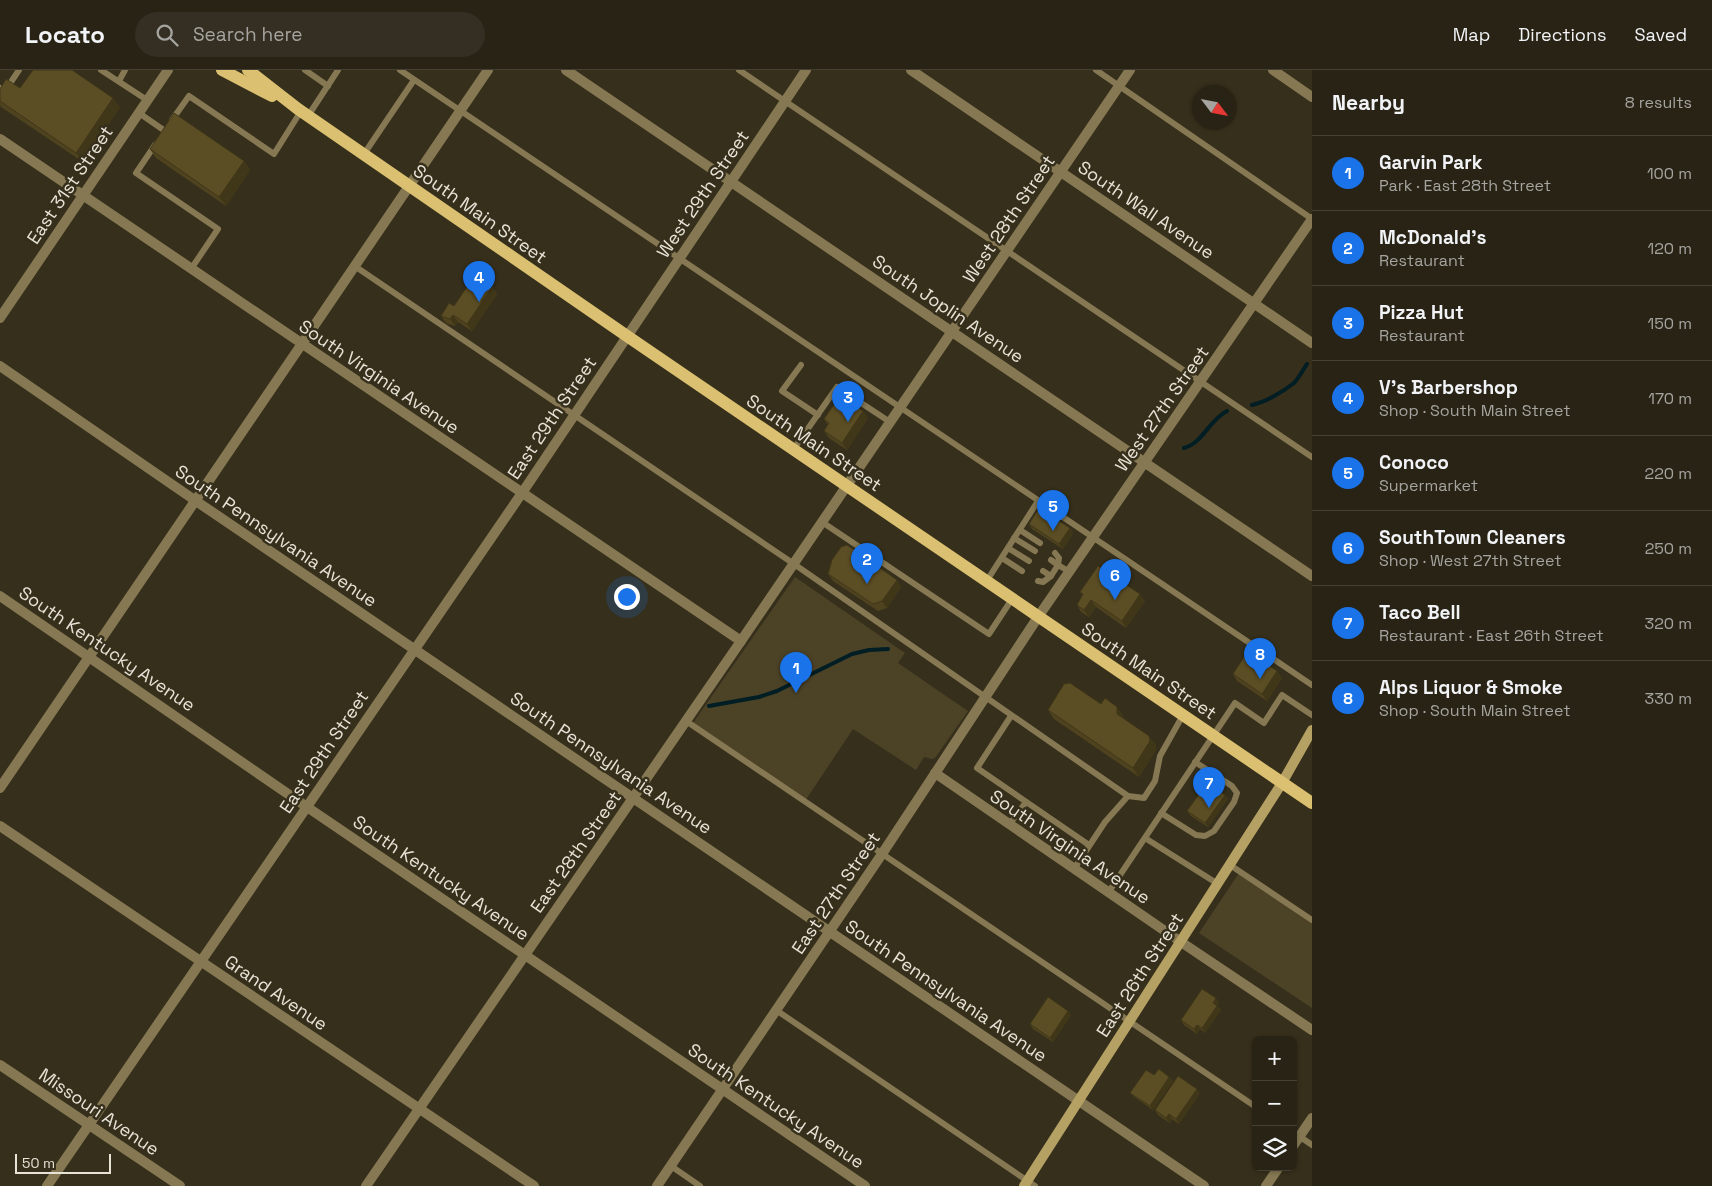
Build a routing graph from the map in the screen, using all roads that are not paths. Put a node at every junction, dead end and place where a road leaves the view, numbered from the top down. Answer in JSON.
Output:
{"nodes":[{"id":1,"x":19,"y":70,"type":"edge"},
{"id":2,"x":101,"y":70,"type":"edge"},
{"id":3,"x":125,"y":70,"type":"edge"},
{"id":4,"x":168,"y":70,"type":"edge"},
{"id":5,"x":222,"y":70,"type":"edge"},
{"id":6,"x":248,"y":70,"type":"edge"},
{"id":7,"x":304,"y":70,"type":"edge"},
{"id":8,"x":338,"y":70,"type":"edge"},
{"id":9,"x":400,"y":70,"type":"edge"},
{"id":10,"x":488,"y":70,"type":"edge"},
{"id":11,"x":566,"y":70,"type":"edge"},
{"id":12,"x":739,"y":70,"type":"edge"},
{"id":13,"x":806,"y":70,"type":"edge"},
{"id":14,"x":911,"y":70,"type":"edge"},
{"id":15,"x":1096,"y":70,"type":"edge"},
{"id":16,"x":1130,"y":70,"type":"edge"},
{"id":17,"x":1273,"y":70,"type":"edge"},
{"id":18,"x":414,"y":80,"type":"junction"},
{"id":19,"x":119,"y":81,"type":"junction"},
{"id":20,"x":328,"y":86,"type":"junction"},
{"id":21,"x":1119,"y":86,"type":"junction"},
{"id":22,"x":0,"y":88,"type":"edge"},
{"id":23,"x":1312,"y":97,"type":"edge"},
{"id":24,"x":147,"y":100,"type":"junction"},
{"id":25,"x":785,"y":101,"type":"junction"},
{"id":26,"x":460,"y":111,"type":"junction"},
{"id":27,"x":302,"y":112,"type":"junction"},
{"id":28,"x":139,"y":113,"type":"junction"},
{"id":29,"x":165,"y":131,"type":"junction"},
{"id":30,"x":0,"y":139,"type":"edge"},
{"id":31,"x":364,"y":154,"type":"junction"},
{"id":32,"x":1061,"y":172,"type":"junction"},
{"id":33,"x":731,"y":181,"type":"junction"},
{"id":34,"x":410,"y":186,"type":"junction"},
{"id":35,"x":83,"y":194,"type":"junction"},
{"id":36,"x":1312,"y":219,"type":"edge"},
{"id":37,"x":1006,"y":251,"type":"junction"},
{"id":38,"x":679,"y":259,"type":"junction"},
{"id":39,"x":356,"y":266,"type":"junction"},
{"id":40,"x":191,"y":269,"type":"junction"},
{"id":41,"x":1255,"y":304,"type":"junction"},
{"id":42,"x":0,"y":318,"type":"edge"},
{"id":43,"x":952,"y":331,"type":"junction"},
{"id":44,"x":627,"y":336,"type":"junction"},
{"id":45,"x":1312,"y":342,"type":"edge"},
{"id":46,"x":302,"y":345,"type":"junction"},
{"id":47,"x":801,"y":365,"type":"dead end"},
{"id":48,"x":0,"y":366,"type":"edge"},
{"id":49,"x":1201,"y":382,"type":"junction"},
{"id":50,"x":900,"y":408,"type":"junction"},
{"id":51,"x":574,"y":415,"type":"junction"},
{"id":52,"x":818,"y":415,"type":"junction"},
{"id":53,"x":890,"y":422,"type":"junction"},
{"id":54,"x":793,"y":450,"type":"junction"},
{"id":55,"x":1312,"y":457,"type":"edge"},
{"id":56,"x":1145,"y":462,"type":"junction"},
{"id":57,"x":847,"y":486,"type":"junction"},
{"id":58,"x":522,"y":493,"type":"junction"},
{"id":59,"x":196,"y":501,"type":"junction"},
{"id":60,"x":1038,"y":501,"type":"junction"},
{"id":61,"x":822,"y":522,"type":"junction"},
{"id":62,"x":1020,"y":530,"type":"junction"},
{"id":63,"x":1014,"y":538,"type":"junction"},
{"id":64,"x":1093,"y":538,"type":"junction"},
{"id":65,"x":1040,"y":543,"type":"dead end"},
{"id":66,"x":1008,"y":548,"type":"junction"},
{"id":67,"x":1035,"y":550,"type":"dead end"},
{"id":68,"x":1056,"y":553,"type":"dead end"},
{"id":69,"x":1002,"y":558,"type":"junction"},
{"id":70,"x":1051,"y":560,"type":"dead end"},
{"id":71,"x":1028,"y":561,"type":"dead end"},
{"id":72,"x":794,"y":564,"type":"junction"},
{"id":73,"x":1058,"y":565,"type":"junction"},
{"id":74,"x":1022,"y":571,"type":"dead end"},
{"id":75,"x":1043,"y":571,"type":"dead end"},
{"id":76,"x":1070,"y":572,"type":"junction"},
{"id":77,"x":1051,"y":576,"type":"junction"},
{"id":78,"x":1312,"y":576,"type":"edge"},
{"id":79,"x":1038,"y":580,"type":"dead end"},
{"id":80,"x":986,"y":582,"type":"junction"},
{"id":81,"x":0,"y":596,"type":"edge"},
{"id":82,"x":1012,"y":599,"type":"junction"},
{"id":83,"x":1038,"y":617,"type":"junction"},
{"id":84,"x":741,"y":641,"type":"junction"},
{"id":85,"x":414,"y":649,"type":"junction"},
{"id":86,"x":89,"y":656,"type":"junction"},
{"id":87,"x":1312,"y":685,"type":"edge"},
{"id":88,"x":985,"y":698,"type":"junction"},
{"id":89,"x":1183,"y":715,"type":"junction"},
{"id":90,"x":1312,"y":715,"type":"edge"},
{"id":91,"x":1011,"y":716,"type":"junction"},
{"id":92,"x":686,"y":721,"type":"junction"},
{"id":93,"x":1312,"y":730,"type":"edge"},
{"id":94,"x":1213,"y":736,"type":"junction"},
{"id":95,"x":1195,"y":762,"type":"junction"},
{"id":96,"x":935,"y":773,"type":"junction"},
{"id":97,"x":1282,"y":783,"type":"junction"},
{"id":98,"x":0,"y":788,"type":"edge"},
{"id":99,"x":1128,"y":796,"type":"junction"},
{"id":100,"x":633,"y":798,"type":"junction"},
{"id":101,"x":1026,"y":802,"type":"junction"},
{"id":102,"x":1312,"y":803,"type":"edge"},
{"id":103,"x":307,"y":807,"type":"junction"},
{"id":104,"x":1162,"y":813,"type":"junction"},
{"id":105,"x":1009,"y":825,"type":"junction"},
{"id":106,"x":0,"y":826,"type":"edge"},
{"id":107,"x":1145,"y":838,"type":"junction"},
{"id":108,"x":1089,"y":846,"type":"junction"},
{"id":109,"x":882,"y":854,"type":"junction"},
{"id":110,"x":1230,"y":865,"type":"junction"},
{"id":111,"x":1074,"y":868,"type":"junction"},
{"id":112,"x":1218,"y":884,"type":"junction"},
{"id":113,"x":1108,"y":893,"type":"junction"},
{"id":114,"x":1312,"y":920,"type":"edge"},
{"id":115,"x":830,"y":932,"type":"junction"},
{"id":116,"x":1181,"y":942,"type":"junction"},
{"id":117,"x":525,"y":955,"type":"junction"},
{"id":118,"x":201,"y":961,"type":"junction"},
{"id":119,"x":776,"y":1010,"type":"junction"},
{"id":120,"x":1129,"y":1021,"type":"junction"},
{"id":121,"x":1312,"y":1030,"type":"edge"},
{"id":122,"x":0,"y":1065,"type":"edge"},
{"id":123,"x":723,"y":1089,"type":"junction"},
{"id":124,"x":1078,"y":1100,"type":"junction"},
{"id":125,"x":1252,"y":1104,"type":"edge"},
{"id":126,"x":418,"y":1109,"type":"junction"},
{"id":127,"x":1312,"y":1118,"type":"edge"},
{"id":128,"x":89,"y":1124,"type":"junction"},
{"id":129,"x":1297,"y":1133,"type":"edge"},
{"id":130,"x":1297,"y":1135,"type":"edge"},
{"id":131,"x":1312,"y":1145,"type":"edge"},
{"id":132,"x":671,"y":1166,"type":"junction"},
{"id":133,"x":1276,"y":1171,"type":"edge"},
{"id":134,"x":1029,"y":1184,"type":"edge"},
{"id":135,"x":47,"y":1186,"type":"edge"},
{"id":136,"x":180,"y":1186,"type":"edge"},
{"id":137,"x":366,"y":1186,"type":"edge"},
{"id":138,"x":534,"y":1186,"type":"edge"},
{"id":139,"x":657,"y":1186,"type":"edge"},
{"id":140,"x":700,"y":1186,"type":"edge"},
{"id":141,"x":865,"y":1186,"type":"edge"},
{"id":142,"x":1204,"y":1186,"type":"edge"},
{"id":143,"x":1266,"y":1186,"type":"edge"}],
"edges":[{"from":1,"to":22,"type":"lane"},
{"from":2,"to":19,"type":"lane"},
{"from":3,"to":19,"type":"lane"},
{"from":4,"to":24,"type":"street","name":"East 31st Street"},
{"from":5,"to":27,"type":"main road","name":"South Main Street"},
{"from":6,"to":27,"type":"main road","name":"South Main Street"},
{"from":7,"to":20,"type":"lane"},
{"from":8,"to":20,"type":"lane"},
{"from":9,"to":18,"type":"lane"},
{"from":10,"to":26,"type":"street"},
{"from":11,"to":33,"type":"street","name":"South Joplin Avenue"},
{"from":12,"to":25,"type":"lane"},
{"from":13,"to":25,"type":"street","name":"West 29th Street"},
{"from":14,"to":32,"type":"street","name":"South Wall Avenue"},
{"from":15,"to":21,"type":"lane"},
{"from":16,"to":21,"type":"street","name":"West 28th Street"},
{"from":17,"to":23,"type":"street"},
{"from":18,"to":26,"type":"lane"},
{"from":18,"to":31,"type":"lane"},
{"from":19,"to":24,"type":"lane"},
{"from":20,"to":27,"type":"lane"},
{"from":21,"to":32,"type":"street","name":"West 28th Street"},
{"from":21,"to":36,"type":"lane"},
{"from":24,"to":28,"type":"street","name":"East 31st Street"},
{"from":25,"to":33,"type":"street","name":"West 29th Street"},
{"from":25,"to":37,"type":"lane"},
{"from":26,"to":34,"type":"street"},
{"from":26,"to":38,"type":"lane"},
{"from":27,"to":29,"type":"lane"},
{"from":27,"to":31,"type":"main road","name":"South Main Street"},
{"from":28,"to":29,"type":"lane"},
{"from":28,"to":35,"type":"street","name":"East 31st Street"},
{"from":29,"to":40,"type":"lane"},
{"from":30,"to":35,"type":"street","name":"South Virginia Avenue"},
{"from":31,"to":34,"type":"main road","name":"South Main Street"},
{"from":32,"to":37,"type":"street","name":"West 28th Street"},
{"from":32,"to":41,"type":"street","name":"South Wall Avenue"},
{"from":33,"to":38,"type":"street","name":"West 29th Street"},
{"from":33,"to":43,"type":"street","name":"South Joplin Avenue"},
{"from":34,"to":39,"type":"street"},
{"from":34,"to":44,"type":"main road","name":"South Main Street"},
{"from":35,"to":40,"type":"street","name":"South Virginia Avenue"},
{"from":35,"to":42,"type":"street","name":"East 31st Street"},
{"from":36,"to":41,"type":"street","name":"West 27th Street"},
{"from":37,"to":43,"type":"street","name":"West 28th Street"},
{"from":37,"to":49,"type":"lane"},
{"from":38,"to":44,"type":"street","name":"West 29th Street"},
{"from":38,"to":50,"type":"lane"},
{"from":39,"to":46,"type":"street"},
{"from":39,"to":51,"type":"lane"},
{"from":40,"to":46,"type":"street","name":"South Virginia Avenue"},
{"from":41,"to":45,"type":"street","name":"South Wall Avenue"},
{"from":41,"to":49,"type":"street","name":"West 27th Street"},
{"from":43,"to":50,"type":"street","name":"West 28th Street"},
{"from":43,"to":56,"type":"street","name":"South Joplin Avenue"},
{"from":44,"to":51,"type":"street","name":"East 29th Street"},
{"from":44,"to":54,"type":"main road","name":"South Main Street"},
{"from":46,"to":58,"type":"street","name":"South Virginia Avenue"},
{"from":46,"to":59,"type":"street"},
{"from":47,"to":52,"type":"lane"},
{"from":48,"to":59,"type":"street","name":"South Pennsylvania Avenue"},
{"from":49,"to":55,"type":"lane"},
{"from":49,"to":56,"type":"street","name":"West 27th Street"},
{"from":50,"to":53,"type":"street","name":"West 28th Street"},
{"from":50,"to":60,"type":"lane"},
{"from":51,"to":58,"type":"street","name":"East 29th Street"},
{"from":51,"to":72,"type":"lane"},
{"from":52,"to":53,"type":"lane"},
{"from":52,"to":54,"type":"lane"},
{"from":53,"to":57,"type":"street","name":"West 28th Street"},
{"from":54,"to":57,"type":"main road","name":"South Main Street"},
{"from":56,"to":64,"type":"street","name":"West 27th Street"},
{"from":56,"to":78,"type":"street","name":"South Joplin Avenue"},
{"from":57,"to":61,"type":"street","name":"East 28th Street"},
{"from":57,"to":80,"type":"main road","name":"South Main Street"},
{"from":58,"to":84,"type":"street","name":"South Virginia Avenue"},
{"from":58,"to":85,"type":"street","name":"East 29th Street"},
{"from":59,"to":85,"type":"street","name":"South Pennsylvania Avenue"},
{"from":59,"to":86,"type":"street"},
{"from":60,"to":62,"type":"lane"},
{"from":60,"to":64,"type":"lane"},
{"from":61,"to":72,"type":"street","name":"East 28th Street"},
{"from":61,"to":82,"type":"lane"},
{"from":62,"to":63,"type":"lane"},
{"from":62,"to":65,"type":"lane"},
{"from":63,"to":66,"type":"lane"},
{"from":63,"to":67,"type":"lane"},
{"from":64,"to":76,"type":"street","name":"West 27th Street"},
{"from":64,"to":87,"type":"lane"},
{"from":66,"to":69,"type":"lane"},
{"from":66,"to":71,"type":"lane"},
{"from":68,"to":73,"type":"lane"},
{"from":69,"to":74,"type":"lane"},
{"from":69,"to":80,"type":"lane"},
{"from":70,"to":73,"type":"lane"},
{"from":72,"to":84,"type":"street","name":"East 28th Street"},
{"from":72,"to":88,"type":"lane"},
{"from":73,"to":76,"type":"lane"},
{"from":73,"to":77,"type":"lane"},
{"from":75,"to":77,"type":"lane"},
{"from":76,"to":83,"type":"street","name":"West 27th Street"},
{"from":77,"to":79,"type":"lane"},
{"from":80,"to":82,"type":"main road","name":"South Main Street"},
{"from":81,"to":86,"type":"street","name":"South Kentucky Avenue"},
{"from":82,"to":83,"type":"main road","name":"South Main Street"},
{"from":83,"to":88,"type":"street","name":"East 27th Street"},
{"from":83,"to":89,"type":"main road","name":"South Main Street"},
{"from":84,"to":92,"type":"street","name":"East 28th Street"},
{"from":85,"to":100,"type":"street","name":"South Pennsylvania Avenue"},
{"from":85,"to":103,"type":"street","name":"East 29th Street"},
{"from":86,"to":98,"type":"street"},
{"from":86,"to":103,"type":"street","name":"South Kentucky Avenue"},
{"from":88,"to":91,"type":"lane"},
{"from":88,"to":96,"type":"street","name":"East 27th Street"},
{"from":89,"to":94,"type":"main road","name":"South Main Street"},
{"from":89,"to":99,"type":"lane"},
{"from":90,"to":94,"type":"lane"},
{"from":91,"to":99,"type":"lane"},
{"from":91,"to":101,"type":"lane"},
{"from":92,"to":100,"type":"street","name":"East 28th Street"},
{"from":92,"to":109,"type":"lane"},
{"from":93,"to":97,"type":"street","name":"East 26th Street"},
{"from":94,"to":95,"type":"lane"},
{"from":94,"to":97,"type":"main road","name":"South Main Street"},
{"from":95,"to":104,"type":"lane"},
{"from":95,"to":104,"type":"lane"},
{"from":96,"to":105,"type":"street","name":"South Virginia Avenue"},
{"from":96,"to":109,"type":"street","name":"East 27th Street"},
{"from":97,"to":102,"type":"main road","name":"South Main Street"},
{"from":97,"to":110,"type":"street","name":"East 26th Street"},
{"from":99,"to":108,"type":"lane"},
{"from":100,"to":115,"type":"street","name":"South Pennsylvania Avenue"},
{"from":100,"to":117,"type":"street","name":"East 28th Street"},
{"from":101,"to":105,"type":"lane"},
{"from":101,"to":108,"type":"lane"},
{"from":103,"to":117,"type":"street","name":"South Kentucky Avenue"},
{"from":103,"to":118,"type":"street","name":"East 29th Street"},
{"from":104,"to":107,"type":"lane"},
{"from":105,"to":111,"type":"street","name":"South Virginia Avenue"},
{"from":106,"to":118,"type":"street","name":"Grand Avenue"},
{"from":107,"to":112,"type":"lane"},
{"from":107,"to":113,"type":"lane"},
{"from":108,"to":111,"type":"lane"},
{"from":109,"to":115,"type":"street","name":"East 27th Street"},
{"from":109,"to":120,"type":"lane"},
{"from":110,"to":112,"type":"street","name":"East 26th Street"},
{"from":110,"to":114,"type":"lane"},
{"from":111,"to":113,"type":"street","name":"South Virginia Avenue"},
{"from":112,"to":116,"type":"street","name":"East 26th Street"},
{"from":113,"to":116,"type":"street","name":"South Virginia Avenue"},
{"from":115,"to":119,"type":"street","name":"East 27th Street"},
{"from":115,"to":124,"type":"street","name":"South Pennsylvania Avenue"},
{"from":116,"to":120,"type":"street","name":"East 26th Street"},
{"from":116,"to":121,"type":"street","name":"South Virginia Avenue"},
{"from":117,"to":123,"type":"street","name":"South Kentucky Avenue"},
{"from":117,"to":126,"type":"street","name":"East 28th Street"},
{"from":118,"to":126,"type":"street","name":"Grand Avenue"},
{"from":118,"to":128,"type":"street","name":"East 29th Street"},
{"from":119,"to":123,"type":"street","name":"East 27th Street"},
{"from":119,"to":134,"type":"lane"},
{"from":120,"to":124,"type":"street","name":"East 26th Street"},
{"from":120,"to":125,"type":"lane"},
{"from":122,"to":128,"type":"street","name":"Missouri Avenue"},
{"from":123,"to":132,"type":"street","name":"East 27th Street"},
{"from":123,"to":141,"type":"street","name":"South Kentucky Avenue"},
{"from":124,"to":134,"type":"street","name":"East 26th Street"},
{"from":124,"to":142,"type":"street","name":"South Pennsylvania Avenue"},
{"from":126,"to":137,"type":"street","name":"East 28th Street"},
{"from":126,"to":138,"type":"street","name":"Grand Avenue"},
{"from":127,"to":129,"type":"street"},
{"from":128,"to":135,"type":"street","name":"East 29th Street"},
{"from":128,"to":136,"type":"street","name":"Missouri Avenue"},
{"from":130,"to":131,"type":"lane"},
{"from":132,"to":139,"type":"street","name":"East 27th Street"},
{"from":132,"to":140,"type":"lane"},
{"from":133,"to":143,"type":"street"}]}
